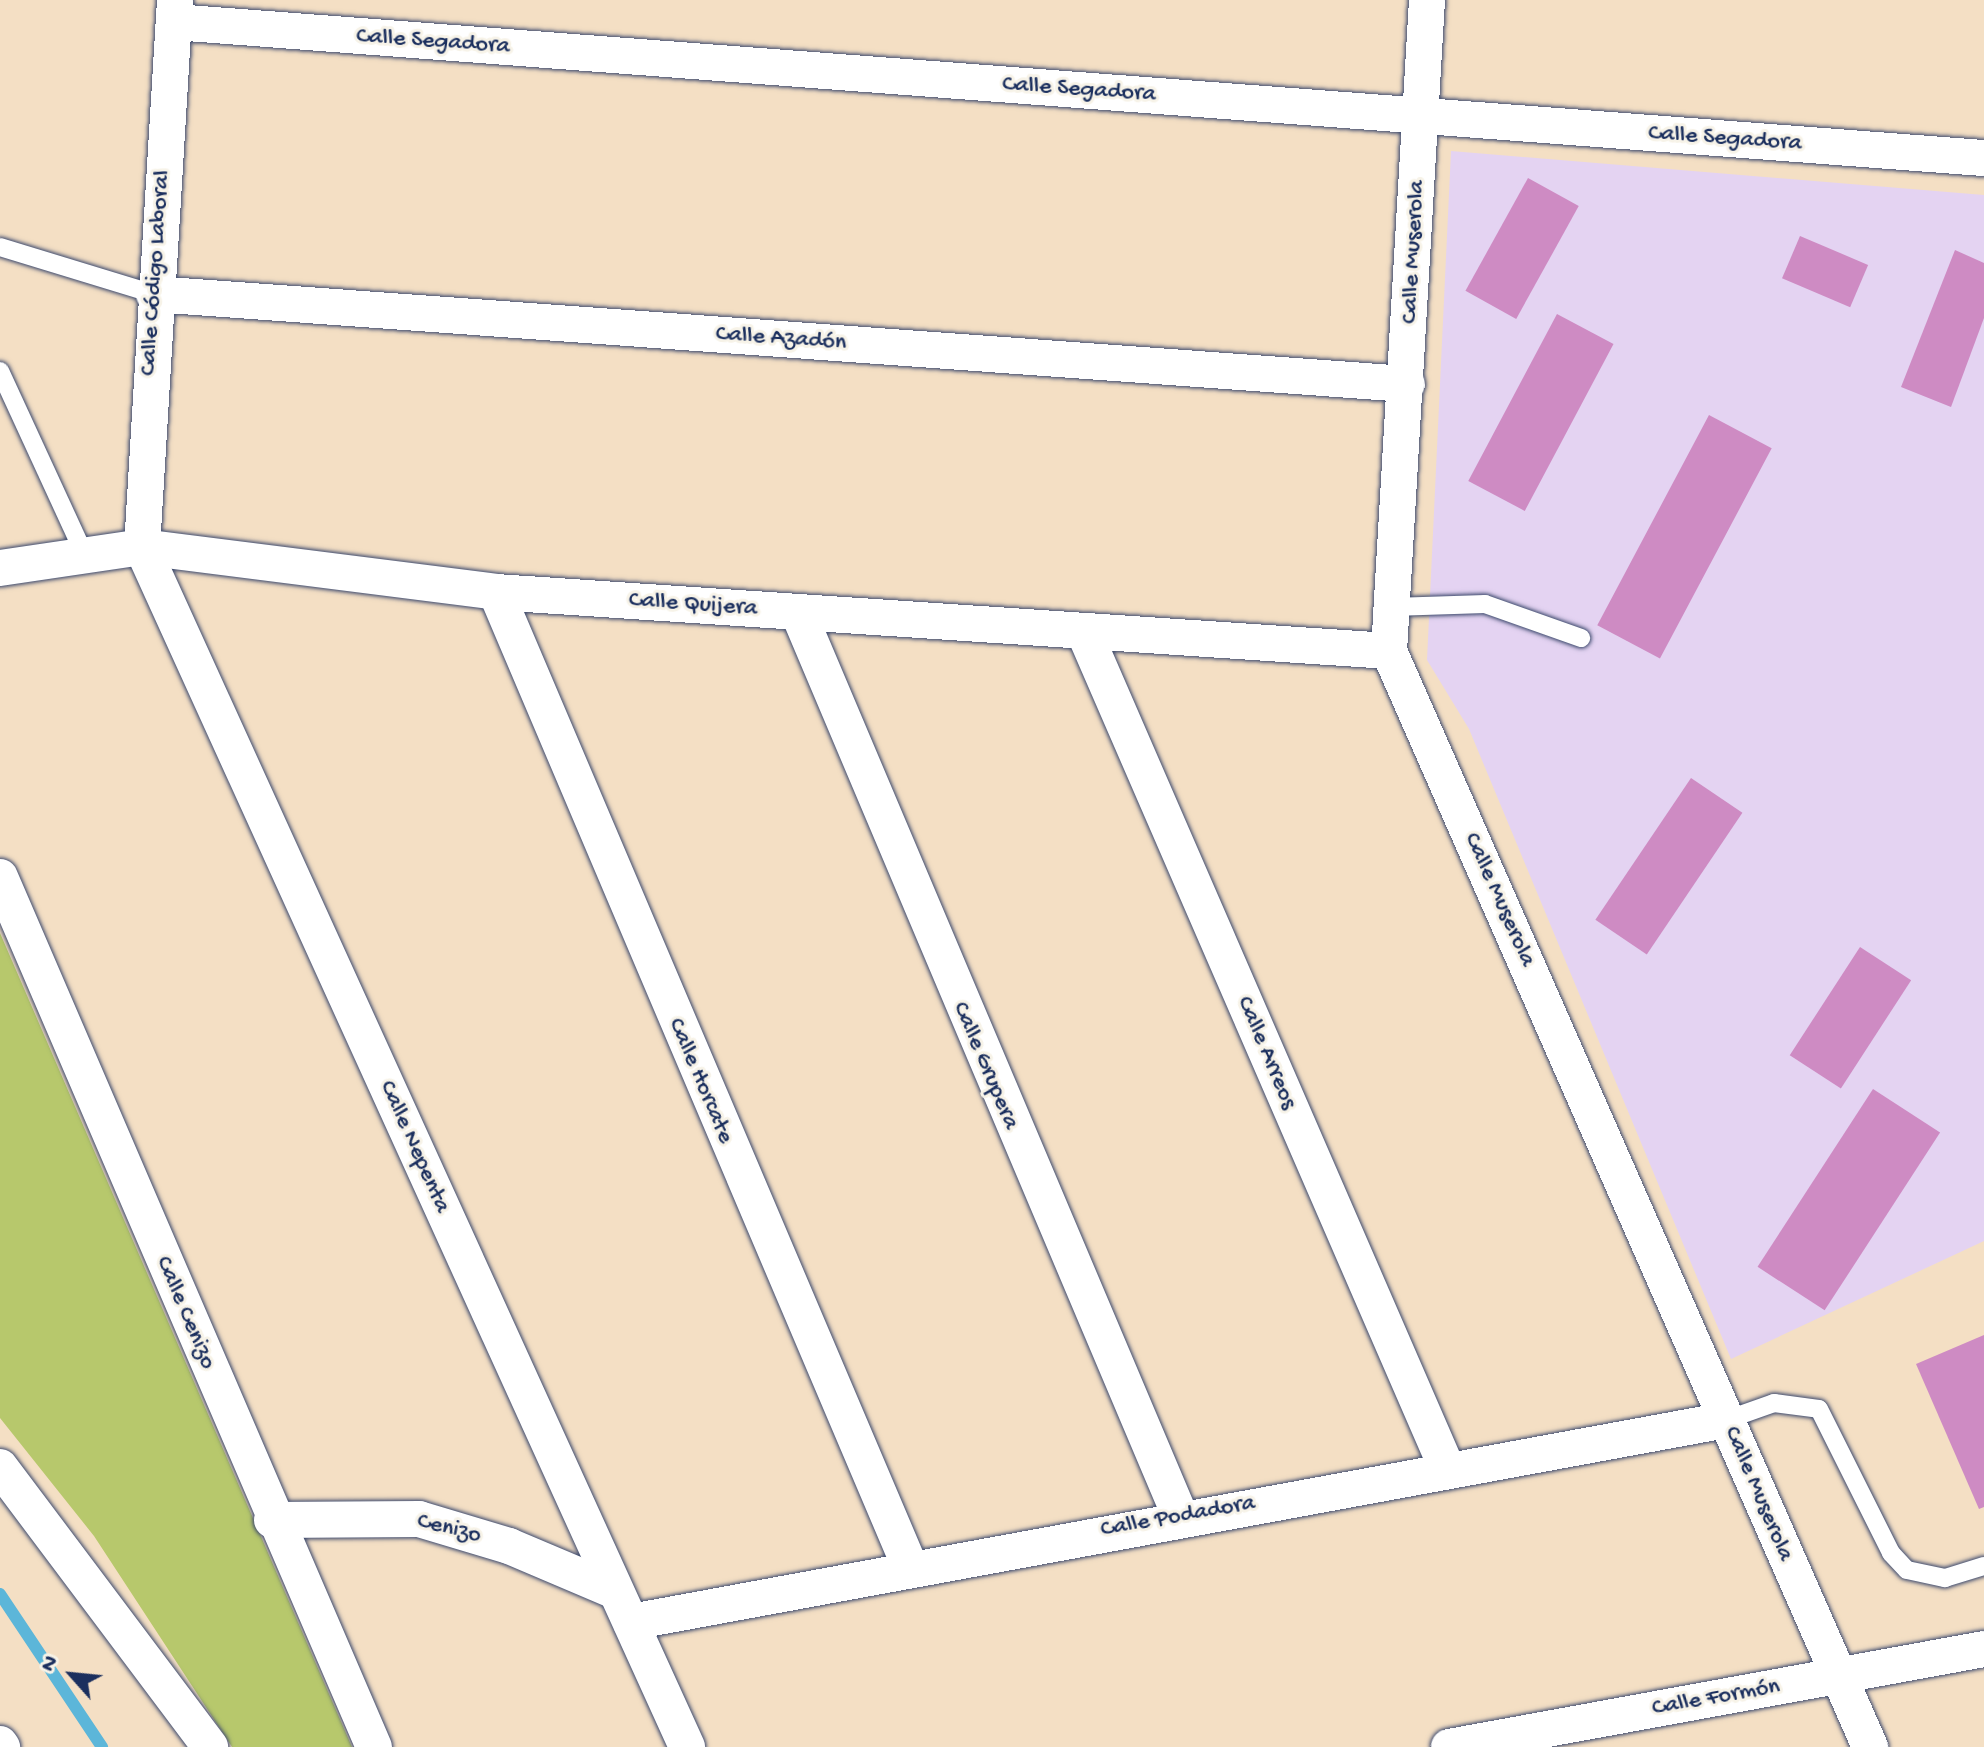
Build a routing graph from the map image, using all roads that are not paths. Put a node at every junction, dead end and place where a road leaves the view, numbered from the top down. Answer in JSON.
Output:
{"nodes":[{"id":1,"x":1427,"y":0,"type":"edge"},
{"id":2,"x":175,"y":11,"type":"edge"},
{"id":3,"x":1420,"y":116,"type":"junction"},
{"id":4,"x":1984,"y":158,"type":"edge"},
{"id":5,"x":0,"y":247,"type":"edge"},
{"id":6,"x":154,"y":294,"type":"junction"},
{"id":7,"x":0,"y":371,"type":"edge"},
{"id":8,"x":1407,"y":384,"type":"junction"},
{"id":9,"x":142,"y":547,"type":"junction"},
{"id":10,"x":84,"y":554,"type":"junction"},
{"id":11,"x":0,"y":568,"type":"edge"},
{"id":12,"x":496,"y":592,"type":"junction"},
{"id":13,"x":1392,"y":607,"type":"junction"},
{"id":14,"x":798,"y":612,"type":"junction"},
{"id":15,"x":1085,"y":634,"type":"junction"},
{"id":16,"x":1581,"y":638,"type":"dead end"},
{"id":17,"x":1389,"y":651,"type":"junction"},
{"id":18,"x":0,"y":877,"type":"edge"},
{"id":19,"x":1726,"y":1420,"type":"junction"},
{"id":20,"x":0,"y":1467,"type":"edge"},
{"id":21,"x":1448,"y":1471,"type":"junction"},
{"id":22,"x":1180,"y":1516,"type":"junction"},
{"id":23,"x":272,"y":1520,"type":"junction"},
{"id":24,"x":1984,"y":1566,"type":"edge"},
{"id":25,"x":910,"y":1567,"type":"junction"},
{"id":26,"x":623,"y":1607,"type":"junction"},
{"id":27,"x":1984,"y":1649,"type":"edge"},
{"id":28,"x":1836,"y":1676,"type":"junction"},
{"id":29,"x":210,"y":1747,"type":"edge"},
{"id":30,"x":374,"y":1747,"type":"edge"},
{"id":31,"x":687,"y":1747,"type":"edge"},
{"id":32,"x":1449,"y":1747,"type":"edge"},
{"id":33,"x":1870,"y":1747,"type":"edge"}],
"edges":[{"from":1,"to":3,"type":"street","name":"Calle Muserola"},
{"from":2,"to":3,"type":"street","name":"Calle Segadora"},
{"from":2,"to":6,"type":"street","name":"Calle Código Laboral"},
{"from":3,"to":4,"type":"street","name":"Calle Segadora"},
{"from":3,"to":8,"type":"street","name":"Calle Muserola"},
{"from":5,"to":6,"type":"lane"},
{"from":6,"to":8,"type":"street","name":"Calle Azadón"},
{"from":6,"to":9,"type":"street","name":"Calle Código Laboral"},
{"from":7,"to":10,"type":"lane"},
{"from":8,"to":13,"type":"street","name":"Calle Muserola"},
{"from":9,"to":10,"type":"street","name":"Calle Quijera"},
{"from":9,"to":12,"type":"street","name":"Calle Quijera"},
{"from":9,"to":26,"type":"street","name":"Calle Nepenta"},
{"from":10,"to":11,"type":"street","name":"Calle Quijera"},
{"from":12,"to":14,"type":"street","name":"Calle Quijera"},
{"from":12,"to":25,"type":"street","name":"Calle Horcate"},
{"from":13,"to":16,"type":"lane"},
{"from":13,"to":17,"type":"street","name":"Calle Muserola"},
{"from":14,"to":15,"type":"street","name":"Calle Quijera"},
{"from":14,"to":22,"type":"street","name":"Calle Grupera"},
{"from":15,"to":17,"type":"street","name":"Calle Quijera"},
{"from":15,"to":21,"type":"street","name":"Calle Arreos"},
{"from":17,"to":19,"type":"street","name":"Calle Muserola"},
{"from":18,"to":23,"type":"street","name":"Calle Cenizo"},
{"from":19,"to":21,"type":"street","name":"Calle Podadora"},
{"from":19,"to":24,"type":"lane"},
{"from":19,"to":28,"type":"street","name":"Calle Muserola"},
{"from":20,"to":29,"type":"street"},
{"from":21,"to":22,"type":"street","name":"Calle Podadora"},
{"from":22,"to":25,"type":"street","name":"Calle Podadora"},
{"from":23,"to":26,"type":"street","name":"Cenizo"},
{"from":23,"to":30,"type":"street","name":"Calle Cenizo"},
{"from":25,"to":26,"type":"street","name":"Calle Podadora"},
{"from":26,"to":31,"type":"street","name":"Calle Nepenta"},
{"from":27,"to":28,"type":"street","name":"Calle Formón"},
{"from":28,"to":32,"type":"street","name":"Calle Formón"},
{"from":28,"to":33,"type":"street","name":"Calle Muserola"}]}
